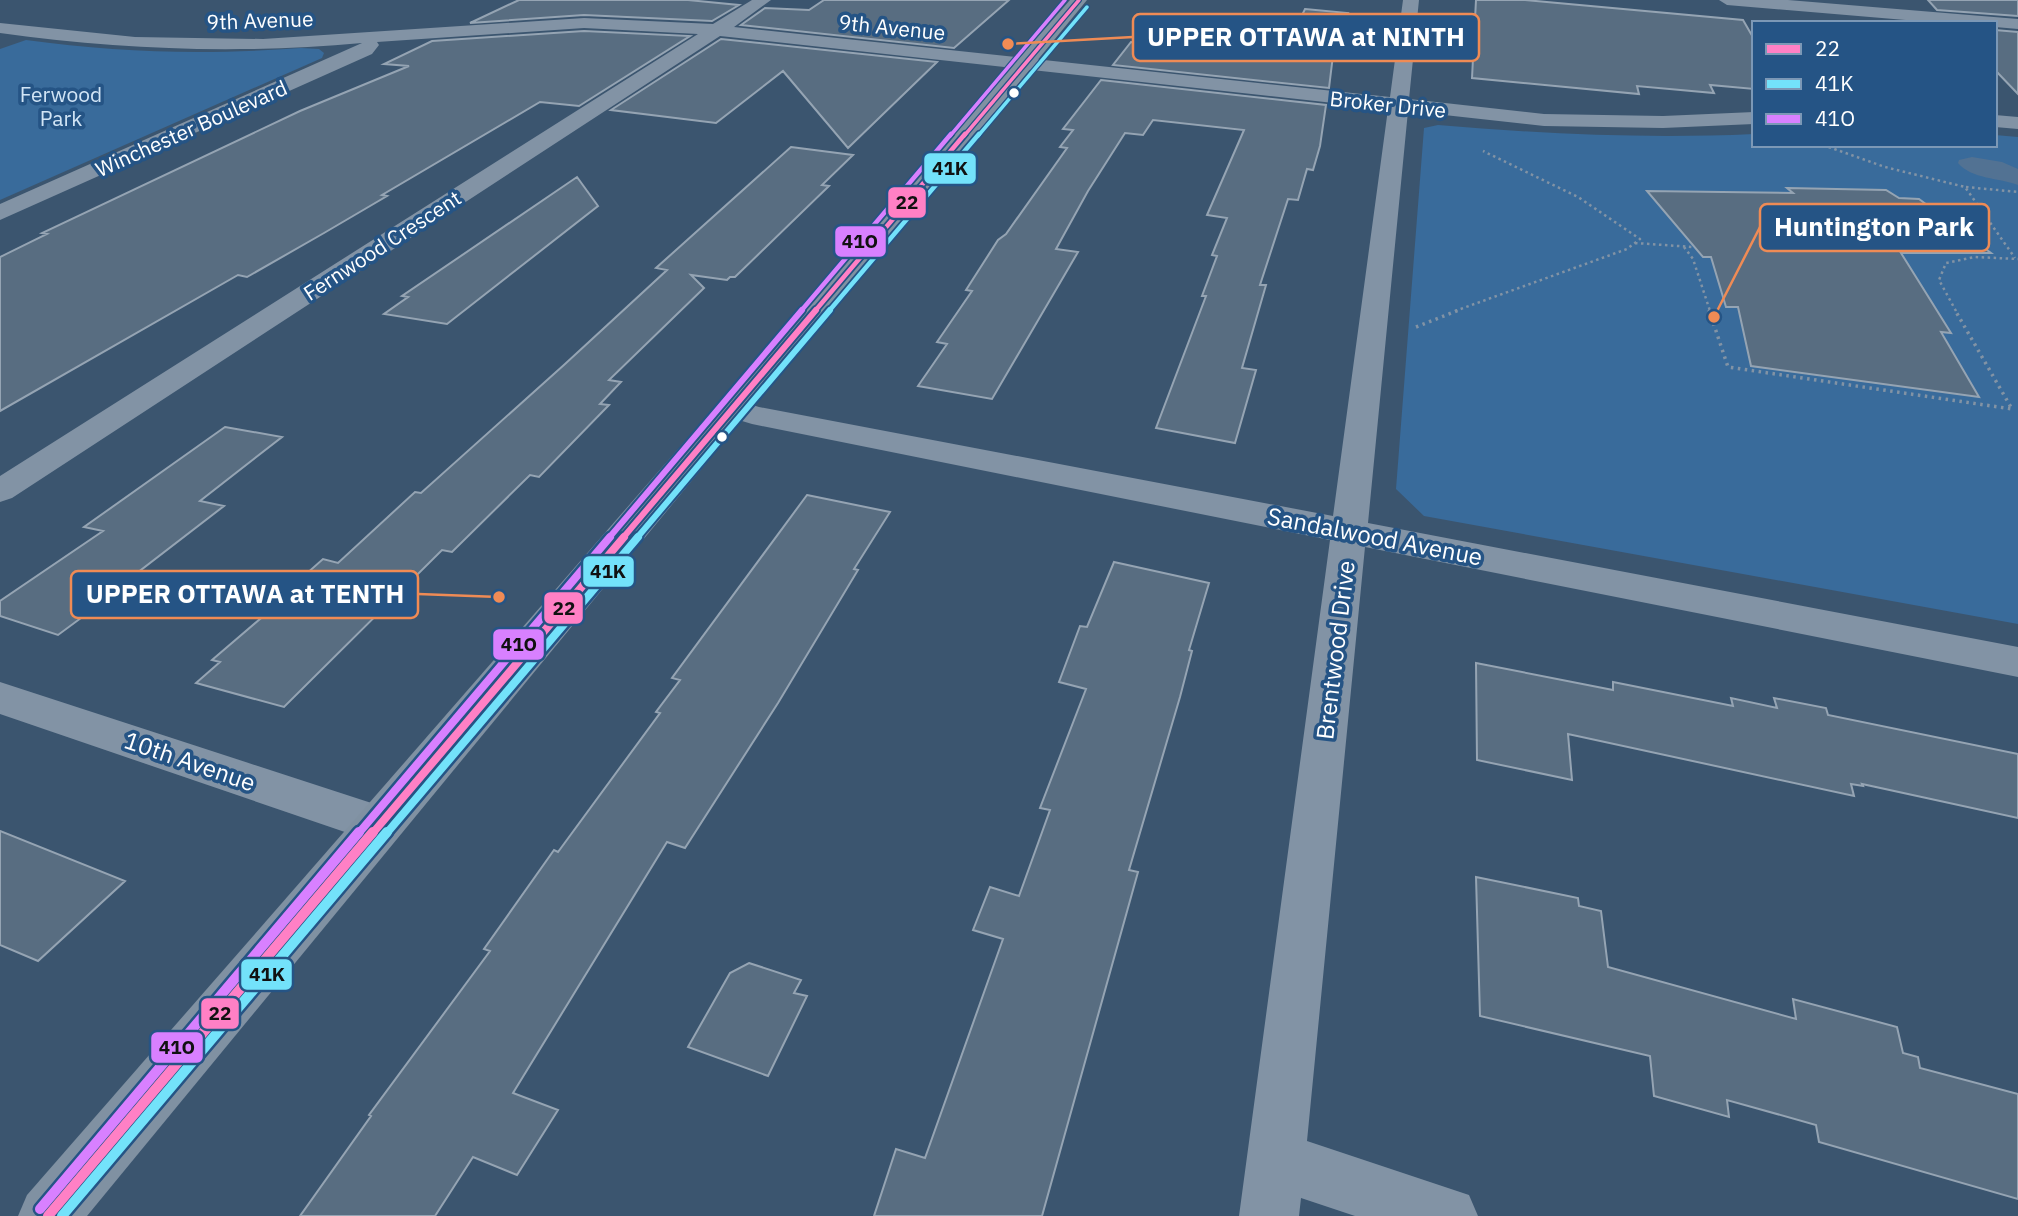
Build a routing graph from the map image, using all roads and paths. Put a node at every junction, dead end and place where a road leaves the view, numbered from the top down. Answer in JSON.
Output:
{"nodes":[{"id":1,"x":763,"y":0,"type":"edge"},
{"id":2,"x":1079,"y":0,"type":"edge"},
{"id":3,"x":1411,"y":0,"type":"edge"},
{"id":4,"x":1727,"y":0,"type":"edge"},
{"id":5,"x":1982,"y":21,"type":"edge"},
{"id":6,"x":1997,"y":22,"type":"edge"},
{"id":7,"x":2018,"y":24,"type":"edge"},
{"id":8,"x":0,"y":28,"type":"edge"},
{"id":9,"x":717,"y":30,"type":"junction"},
{"id":10,"x":377,"y":38,"type":"junction"},
{"id":11,"x":1024,"y":65,"type":"junction"},
{"id":12,"x":1399,"y":105,"type":"junction"},
{"id":13,"x":1752,"y":118,"type":"edge"},
{"id":14,"x":1997,"y":121,"type":"edge"},
{"id":15,"x":2018,"y":123,"type":"edge"},
{"id":16,"x":1829,"y":147,"type":"edge"},
{"id":17,"x":1480,"y":149,"type":"dead end"},
{"id":18,"x":1965,"y":187,"type":"junction"},
{"id":19,"x":2018,"y":192,"type":"edge"},
{"id":20,"x":0,"y":214,"type":"edge"},
{"id":21,"x":1634,"y":243,"type":"junction"},
{"id":22,"x":1684,"y":247,"type":"junction"},
{"id":23,"x":1692,"y":247,"type":"dead end"},
{"id":24,"x":2017,"y":259,"type":"edge"},
{"id":25,"x":1370,"y":345,"type":"junction"},
{"id":26,"x":733,"y":408,"type":"junction"},
{"id":27,"x":0,"y":491,"type":"edge"},
{"id":28,"x":1349,"y":531,"type":"junction"},
{"id":29,"x":2018,"y":662,"type":"edge"},
{"id":30,"x":0,"y":698,"type":"edge"},
{"id":31,"x":380,"y":825,"type":"junction"},
{"id":32,"x":1272,"y":1189,"type":"edge"},
{"id":33,"x":48,"y":1216,"type":"edge"},
{"id":34,"x":1448,"y":1216,"type":"edge"}],
"edges":[{"from":1,"to":9,"type":"street","name":"Fernwood Crescent"},
{"from":2,"to":11,"type":"main road"},
{"from":3,"to":12,"type":"street","name":"Brentwood Drive"},
{"from":4,"to":5,"type":"street"},
{"from":6,"to":7,"type":"street"},
{"from":8,"to":10,"type":"street","name":"9th Avenue"},
{"from":9,"to":10,"type":"street","name":"9th Avenue"},
{"from":9,"to":11,"type":"street","name":"9th Avenue"},
{"from":9,"to":27,"type":"street","name":"Fernwood Crescent"},
{"from":10,"to":20,"type":"street","name":"Winchester Boulevard"},
{"from":11,"to":12,"type":"street","name":"Broker Drive"},
{"from":11,"to":26,"type":"main road"},
{"from":12,"to":13,"type":"street","name":"Broker Drive"},
{"from":12,"to":25,"type":"street","name":"Brentwood Drive"},
{"from":14,"to":15,"type":"street"},
{"from":16,"to":18,"type":"path"},
{"from":17,"to":21,"type":"path"},
{"from":18,"to":19,"type":"path"},
{"from":18,"to":24,"type":"path"},
{"from":21,"to":22,"type":"path"},
{"from":21,"to":25,"type":"path"},
{"from":22,"to":23,"type":"path"},
{"from":22,"to":24,"type":"path"},
{"from":25,"to":28,"type":"street","name":"Brentwood Drive"},
{"from":26,"to":28,"type":"street","name":"Sandalwood Avenue"},
{"from":26,"to":31,"type":"main road"},
{"from":28,"to":29,"type":"street","name":"Sandalwood Avenue"},
{"from":28,"to":32,"type":"street","name":"Brentwood Drive"},
{"from":30,"to":31,"type":"street","name":"10th Avenue"},
{"from":31,"to":33,"type":"main road"},
{"from":32,"to":34,"type":"street"}]}
